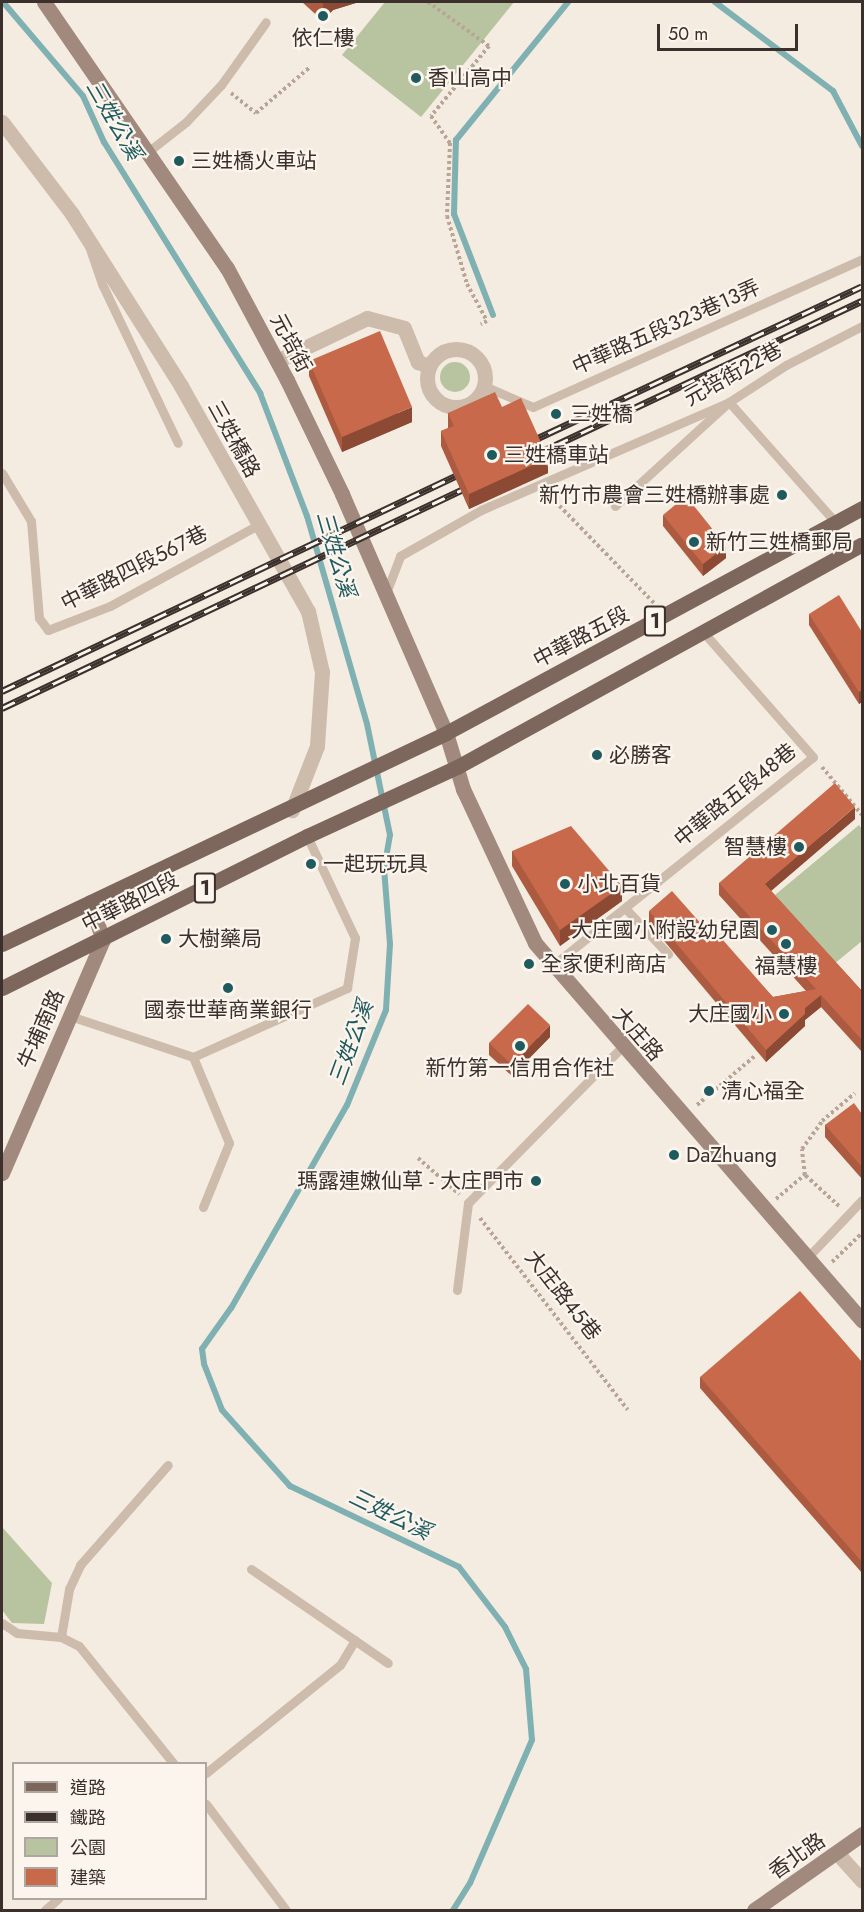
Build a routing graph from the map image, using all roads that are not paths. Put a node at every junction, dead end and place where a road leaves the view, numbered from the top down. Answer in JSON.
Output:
{"nodes":[{"id":1,"x":45,"y":2,"type":"edge"},
{"id":2,"x":266,"y":21,"type":"dead end"},
{"id":3,"x":2,"y":122,"type":"edge"},
{"id":4,"x":148,"y":151,"type":"junction"},
{"id":5,"x":90,"y":241,"type":"junction"},
{"id":6,"x":862,"y":259,"type":"edge"},
{"id":7,"x":862,"y":326,"type":"edge"},
{"id":8,"x":277,"y":361,"type":"junction"},
{"id":9,"x":429,"y":366,"type":"junction"},
{"id":10,"x":484,"y":386,"type":"junction"},
{"id":11,"x":729,"y":402,"type":"junction"},
{"id":12,"x":178,"y":443,"type":"dead end"},
{"id":13,"x":2,"y":473,"type":"edge"},
{"id":14,"x":615,"y":506,"type":"dead end"},
{"id":15,"x":862,"y":508,"type":"edge"},
{"id":16,"x":836,"y":523,"type":"junction"},
{"id":17,"x":258,"y":525,"type":"junction"},
{"id":18,"x":862,"y":544,"type":"edge"},
{"id":19,"x":384,"y":598,"type":"junction"},
{"id":20,"x":703,"y":632,"type":"junction"},
{"id":21,"x":446,"y":733,"type":"junction"},
{"id":22,"x":457,"y":767,"type":"junction"},
{"id":23,"x":292,"y":810,"type":"junction"},
{"id":24,"x":307,"y":836,"type":"junction"},
{"id":25,"x":90,"y":902,"type":"junction"},
{"id":26,"x":625,"y":908,"type":"junction"},
{"id":27,"x":103,"y":940,"type":"junction"},
{"id":28,"x":2,"y":944,"type":"edge"},
{"id":29,"x":668,"y":954,"type":"dead end"},
{"id":30,"x":552,"y":966,"type":"junction"},
{"id":31,"x":2,"y":988,"type":"edge"},
{"id":32,"x":70,"y":1016,"type":"junction"},
{"id":33,"x":622,"y":1047,"type":"junction"},
{"id":34,"x":194,"y":1057,"type":"junction"},
{"id":35,"x":2,"y":1173,"type":"edge"},
{"id":36,"x":862,"y":1200,"type":"edge"},
{"id":37,"x":203,"y":1207,"type":"dead end"},
{"id":38,"x":807,"y":1258,"type":"junction"},
{"id":39,"x":457,"y":1290,"type":"dead end"},
{"id":40,"x":862,"y":1321,"type":"edge"},
{"id":41,"x":168,"y":1465,"type":"dead end"},
{"id":42,"x":251,"y":1569,"type":"dead end"},
{"id":43,"x":2,"y":1623,"type":"edge"},
{"id":44,"x":61,"y":1637,"type":"junction"},
{"id":45,"x":355,"y":1640,"type":"junction"},
{"id":46,"x":388,"y":1663,"type":"dead end"},
{"id":47,"x":172,"y":1762,"type":"edge"},
{"id":48,"x":207,"y":1772,"type":"edge"},
{"id":49,"x":207,"y":1805,"type":"edge"},
{"id":50,"x":862,"y":1834,"type":"edge"},
{"id":51,"x":838,"y":1854,"type":"junction"},
{"id":52,"x":862,"y":1881,"type":"edge"},
{"id":53,"x":58,"y":1900,"type":"edge"},
{"id":54,"x":286,"y":1910,"type":"edge"},
{"id":55,"x":45,"y":1911,"type":"edge"},
{"id":56,"x":754,"y":1911,"type":"edge"}],
"edges":[{"from":1,"to":4,"type":"street","name":"元培街"},
{"from":2,"to":4,"type":"lane"},
{"from":3,"to":5,"type":"street","name":"三姓橋路"},
{"from":4,"to":8,"type":"street","name":"元培街"},
{"from":5,"to":12,"type":"lane"},
{"from":5,"to":17,"type":"street","name":"三姓橋路"},
{"from":6,"to":10,"type":"lane","name":"中華路五段323巷13弄"},
{"from":7,"to":11,"type":"lane","name":"元培街22巷"},
{"from":8,"to":9,"type":"street"},
{"from":8,"to":19,"type":"street","name":"元培街"},
{"from":9,"to":10,"type":"street"},
{"from":9,"to":10,"type":"street"},
{"from":11,"to":14,"type":"lane"},
{"from":11,"to":16,"type":"lane"},
{"from":11,"to":19,"type":"lane","name":"元培街22巷"},
{"from":13,"to":17,"type":"lane","name":"中華路四段567巷"},
{"from":15,"to":16,"type":"main road","name":"中華路五段","number":"1"},
{"from":16,"to":21,"type":"main road","name":"中華路五段","number":"1"},
{"from":17,"to":23,"type":"street","name":"三姓橋路"},
{"from":18,"to":20,"type":"main road","number":"1"},
{"from":19,"to":21,"type":"street","name":"元培街"},
{"from":20,"to":22,"type":"main road","number":"1"},
{"from":20,"to":26,"type":"lane","name":"中華路五段48巷"},
{"from":21,"to":22,"type":"street","name":"大庄路"},
{"from":21,"to":23,"type":"main road","number":"1"},
{"from":22,"to":24,"type":"main road","number":"1"},
{"from":22,"to":30,"type":"street","name":"大庄路"},
{"from":23,"to":25,"type":"main road","name":"中華路四段","number":"1"},
{"from":24,"to":27,"type":"main road","name":"中華路四段","number":"1"},
{"from":24,"to":34,"type":"lane"},
{"from":25,"to":27,"type":"street"},
{"from":25,"to":28,"type":"main road","name":"中華路四段","number":"1"},
{"from":26,"to":29,"type":"lane"},
{"from":26,"to":30,"type":"lane","name":"中華路五段48巷"},
{"from":27,"to":31,"type":"main road","name":"中華路四段","number":"1"},
{"from":27,"to":32,"type":"street","name":"牛埔南路"},
{"from":30,"to":33,"type":"street","name":"大庄路"},
{"from":32,"to":34,"type":"lane"},
{"from":32,"to":35,"type":"street","name":"牛埔南路"},
{"from":33,"to":38,"type":"street","name":"大庄路"},
{"from":33,"to":39,"type":"lane"},
{"from":34,"to":37,"type":"lane"},
{"from":36,"to":38,"type":"lane"},
{"from":38,"to":40,"type":"street","name":"大庄路"},
{"from":41,"to":44,"type":"lane"},
{"from":42,"to":45,"type":"lane"},
{"from":43,"to":44,"type":"lane"},
{"from":44,"to":47,"type":"lane"},
{"from":45,"to":46,"type":"lane"},
{"from":45,"to":48,"type":"lane"},
{"from":49,"to":54,"type":"lane"},
{"from":50,"to":51,"type":"street","name":"香北路"},
{"from":51,"to":52,"type":"street"},
{"from":51,"to":56,"type":"street","name":"香北路"},
{"from":53,"to":55,"type":"lane"}]}
